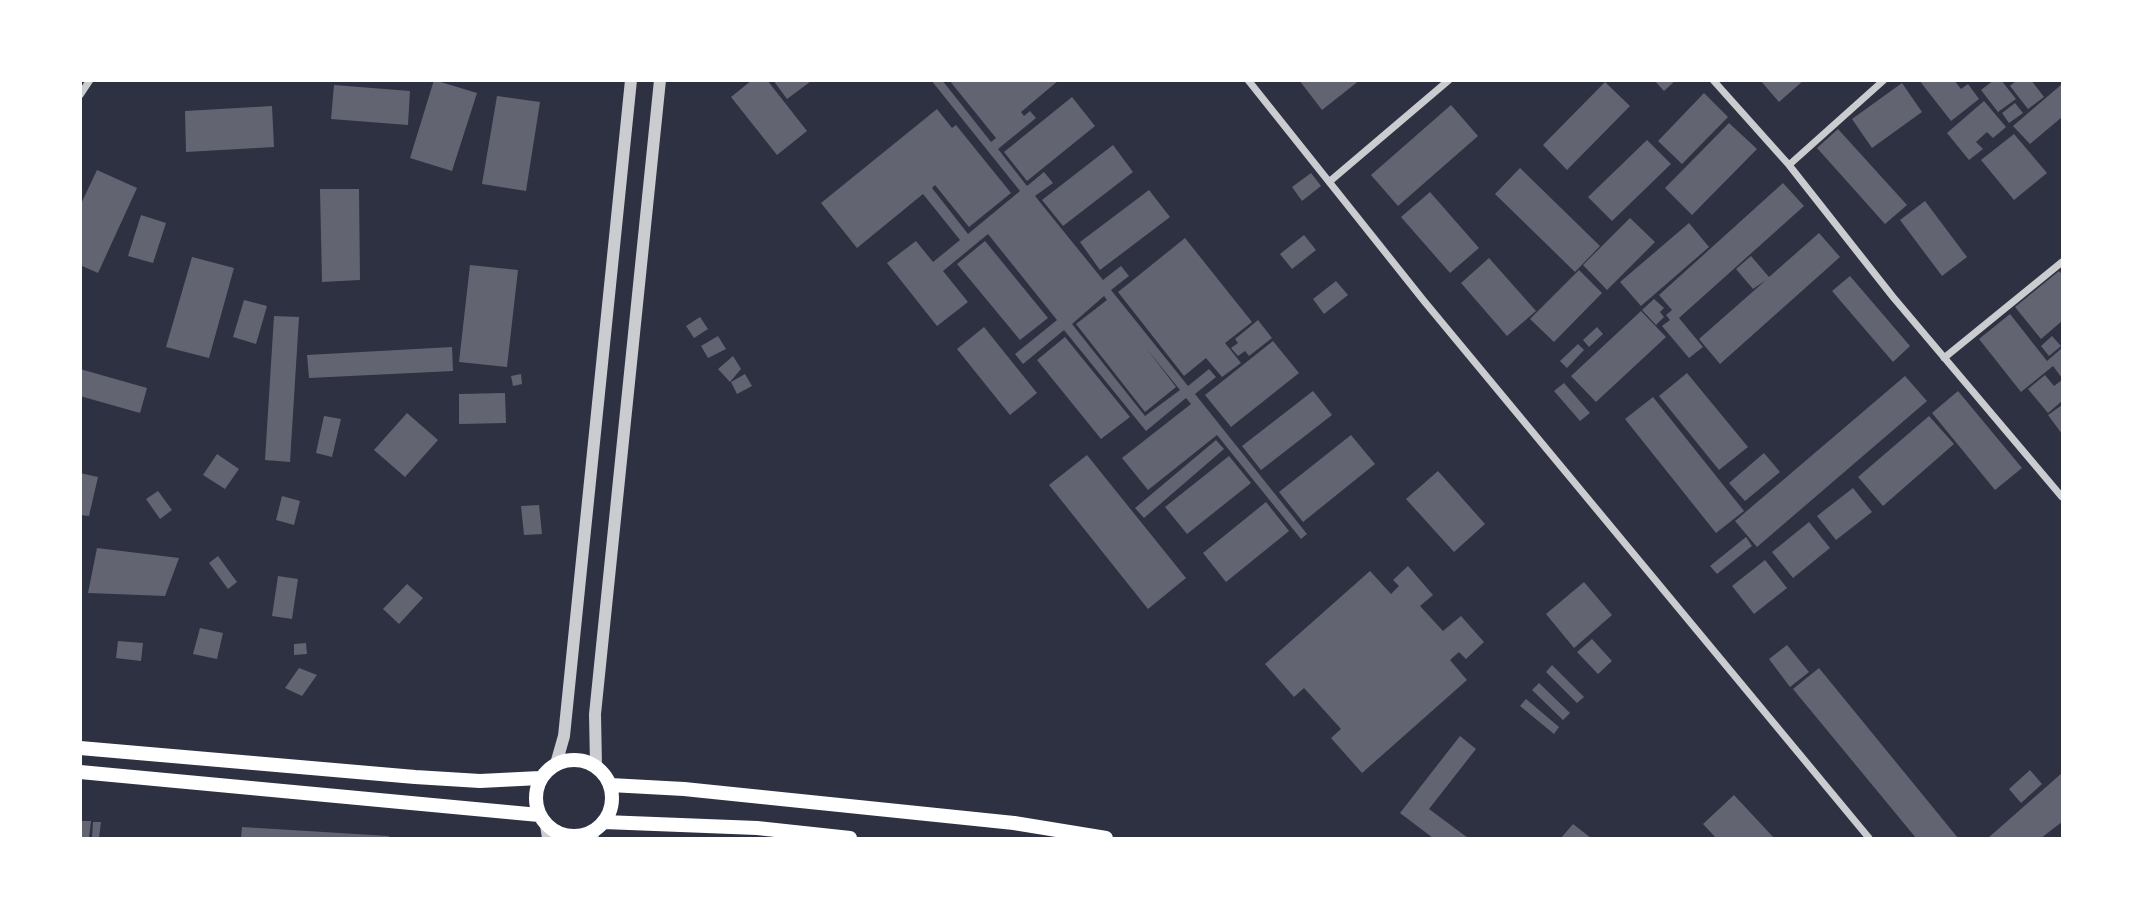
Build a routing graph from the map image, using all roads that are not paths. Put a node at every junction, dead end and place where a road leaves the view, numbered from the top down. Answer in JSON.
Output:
{"nodes":[{"id":1,"x":90,"y":80,"type":"edge"},
{"id":2,"x":631,"y":80,"type":"edge"},
{"id":3,"x":660,"y":80,"type":"edge"},
{"id":4,"x":1248,"y":80,"type":"edge"},
{"id":5,"x":1449,"y":80,"type":"edge"},
{"id":6,"x":1713,"y":80,"type":"edge"},
{"id":7,"x":1884,"y":80,"type":"edge"},
{"id":8,"x":80,"y":95,"type":"edge"},
{"id":9,"x":1789,"y":165,"type":"junction"},
{"id":10,"x":1329,"y":182,"type":"junction"},
{"id":11,"x":2063,"y":262,"type":"edge"},
{"id":12,"x":1944,"y":358,"type":"junction"},
{"id":13,"x":2063,"y":497,"type":"edge"},
{"id":14,"x":80,"y":747,"type":"edge"},
{"id":15,"x":556,"y":764,"type":"junction"},
{"id":16,"x":596,"y":766,"type":"junction"},
{"id":17,"x":80,"y":772,"type":"edge"},
{"id":18,"x":540,"y":778,"type":"junction"},
{"id":19,"x":610,"y":785,"type":"junction"},
{"id":20,"x":545,"y":826,"type":"edge"},
{"id":21,"x":597,"y":830,"type":"edge"},
{"id":22,"x":850,"y":838,"type":"edge"},
{"id":23,"x":1106,"y":838,"type":"edge"},
{"id":24,"x":1869,"y":838,"type":"edge"}],
"edges":[{"from":1,"to":8,"type":"street"},
{"from":2,"to":15,"type":"street"},
{"from":3,"to":16,"type":"street"},
{"from":4,"to":10,"type":"street"},
{"from":5,"to":10,"type":"street"},
{"from":6,"to":9,"type":"street"},
{"from":7,"to":9,"type":"street"},
{"from":9,"to":12,"type":"street"},
{"from":10,"to":24,"type":"street"},
{"from":11,"to":12,"type":"street"},
{"from":12,"to":13,"type":"street"},
{"from":14,"to":18,"type":"main road"},
{"from":15,"to":16,"type":"main road"},
{"from":15,"to":18,"type":"main road"},
{"from":16,"to":19,"type":"main road"},
{"from":17,"to":20,"type":"main road"},
{"from":18,"to":20,"type":"main road"},
{"from":19,"to":21,"type":"main road"},
{"from":19,"to":23,"type":"main road"},
{"from":20,"to":21,"type":"main road"},
{"from":21,"to":22,"type":"main road"}]}
